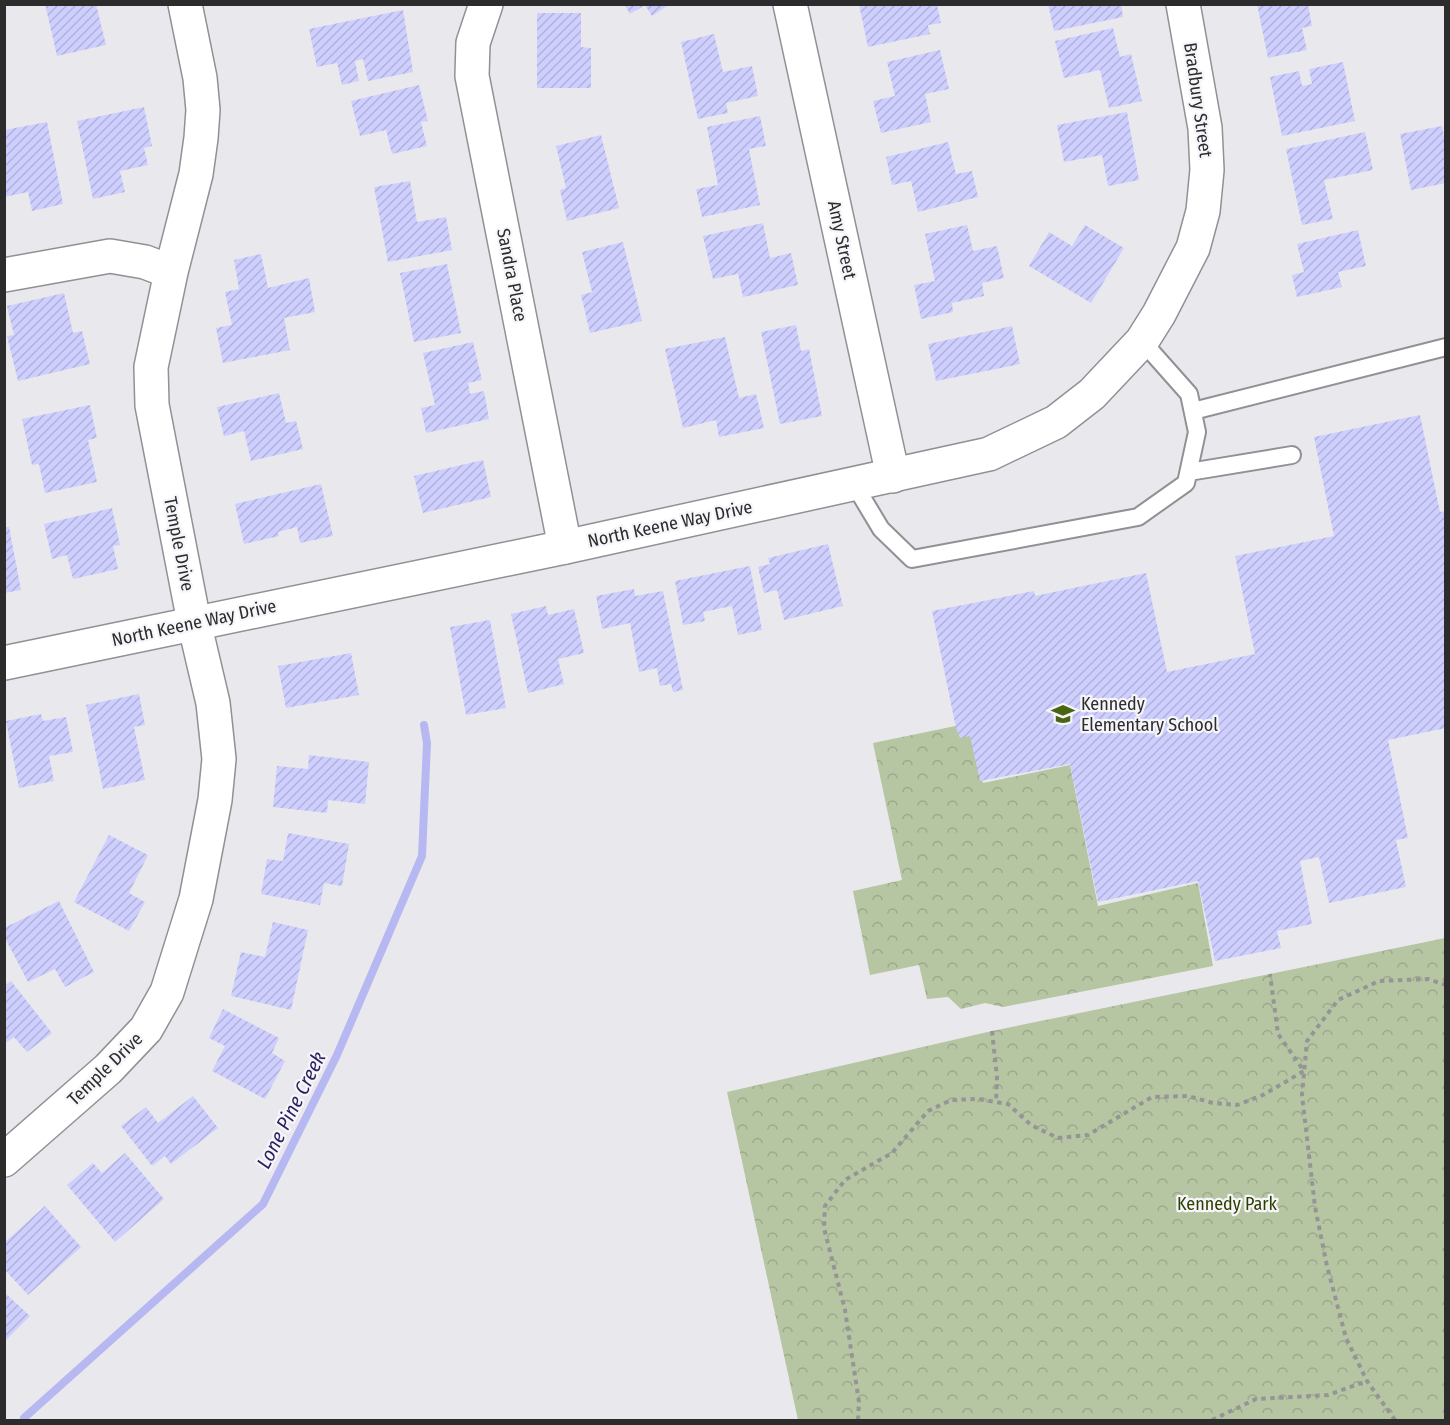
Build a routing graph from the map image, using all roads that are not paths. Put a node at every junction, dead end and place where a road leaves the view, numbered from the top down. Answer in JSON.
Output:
{"nodes":[{"id":1,"x":185,"y":4,"type":"edge"},
{"id":2,"x":486,"y":4,"type":"edge"},
{"id":3,"x":790,"y":4,"type":"edge"},
{"id":4,"x":1183,"y":4,"type":"edge"},
{"id":5,"x":1204,"y":195,"type":"joint"},
{"id":6,"x":171,"y":272,"type":"junction"},
{"id":7,"x":4,"y":275,"type":"edge"},
{"id":8,"x":1142,"y":341,"type":"junction"},
{"id":9,"x":1446,"y":347,"type":"edge"},
{"id":10,"x":1193,"y":411,"type":"junction"},
{"id":11,"x":1292,"y":455,"type":"dead end"},
{"id":12,"x":1188,"y":472,"type":"junction"},
{"id":13,"x":893,"y":476,"type":"junction"},
{"id":14,"x":854,"y":484,"type":"junction"},
{"id":15,"x":565,"y":547,"type":"junction"},
{"id":16,"x":194,"y":622,"type":"junction"},
{"id":17,"x":4,"y":663,"type":"edge"},
{"id":18,"x":4,"y":1160,"type":"edge"}],
"edges":[{"from":1,"to":6,"type":"street","name":"Temple Drive"},
{"from":2,"to":15,"type":"street","name":"Sandra Place"},
{"from":3,"to":13,"type":"street","name":"Amy Street"},
{"from":4,"to":5,"type":"street","name":"Bradbury Street"},
{"from":5,"to":8,"type":"street","name":"North Keene Way Drive"},
{"from":6,"to":7,"type":"street"},
{"from":6,"to":16,"type":"street","name":"Temple Drive"},
{"from":8,"to":10,"type":"lane"},
{"from":8,"to":13,"type":"street","name":"North Keene Way Drive"},
{"from":9,"to":10,"type":"lane"},
{"from":10,"to":12,"type":"lane"},
{"from":11,"to":12,"type":"lane"},
{"from":12,"to":14,"type":"lane"},
{"from":13,"to":14,"type":"street","name":"North Keene Way Drive"},
{"from":14,"to":15,"type":"street","name":"North Keene Way Drive"},
{"from":15,"to":16,"type":"street","name":"North Keene Way Drive"},
{"from":16,"to":17,"type":"street","name":"North Keene Way Drive"},
{"from":16,"to":18,"type":"street","name":"Temple Drive"}]}
